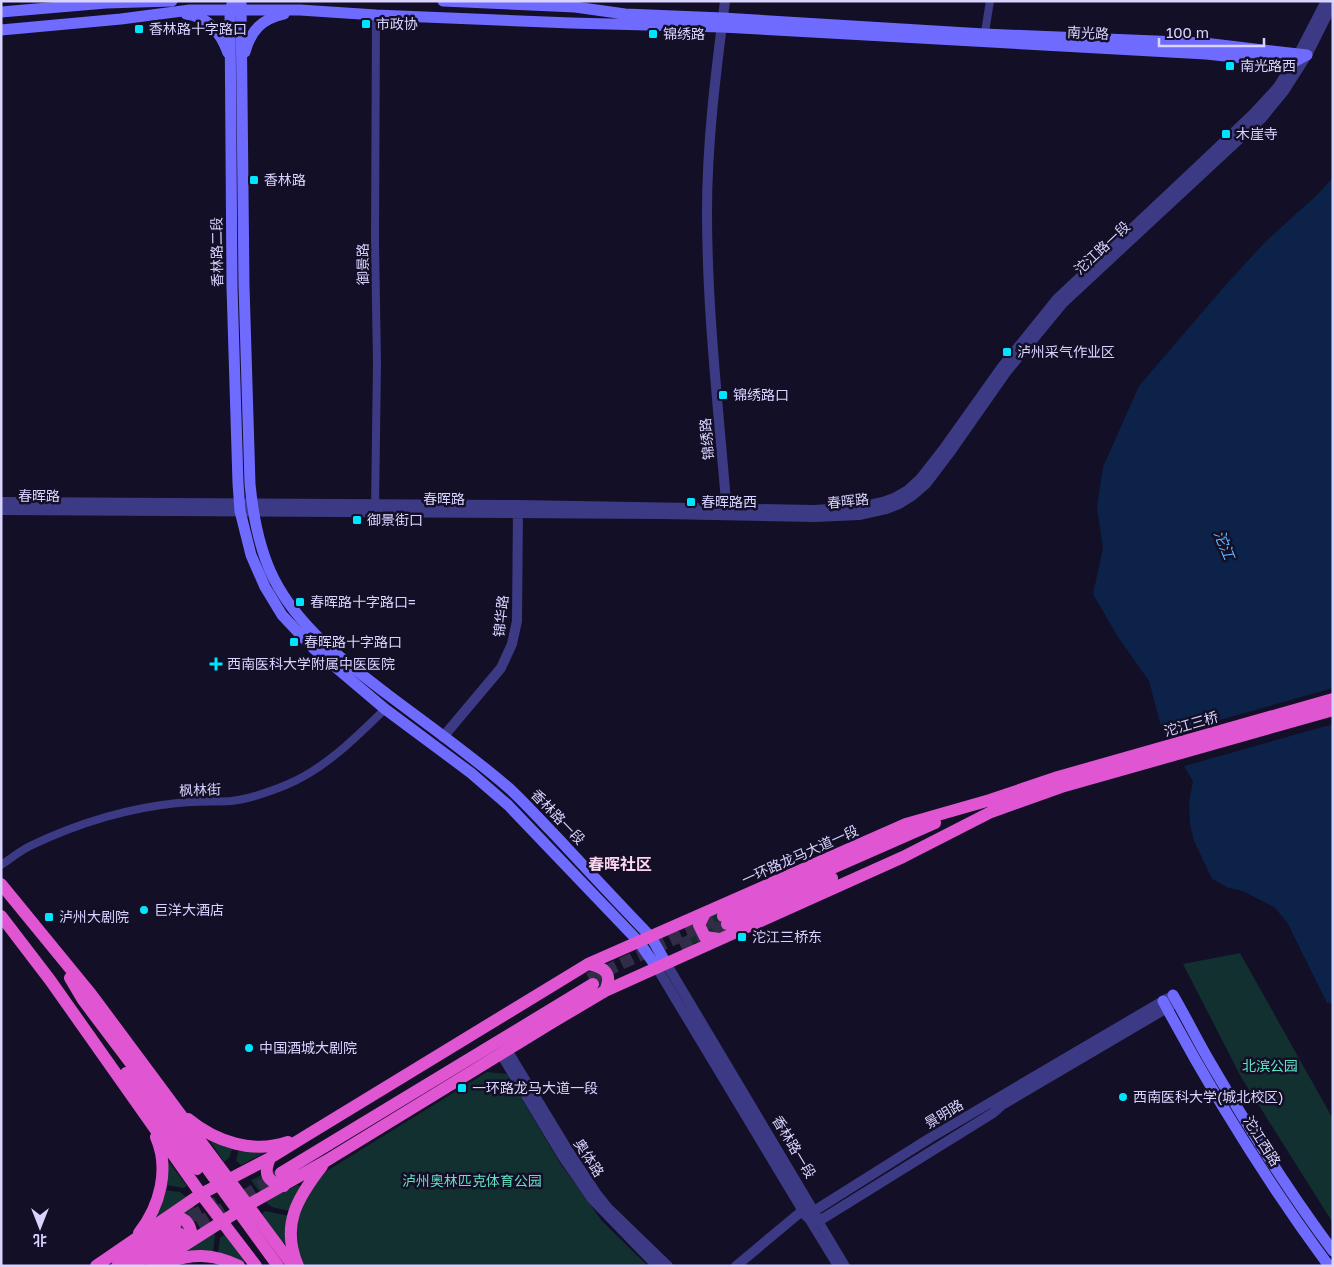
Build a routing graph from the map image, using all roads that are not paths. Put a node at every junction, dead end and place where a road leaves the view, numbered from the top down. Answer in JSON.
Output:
{"nodes":[{"id":1,"x":443,"y":1,"type":"edge"},
{"id":2,"x":725,"y":1,"type":"edge"},
{"id":3,"x":990,"y":1,"type":"edge"},
{"id":4,"x":1326,"y":1,"type":"edge"},
{"id":5,"x":1333,"y":3,"type":"edge"},
{"id":6,"x":172,"y":6,"type":"edge"},
{"id":7,"x":236,"y":6,"type":"edge"},
{"id":8,"x":300,"y":10,"type":"junction"},
{"id":9,"x":1,"y":12,"type":"edge"},
{"id":10,"x":376,"y":15,"type":"junction"},
{"id":11,"x":722,"y":22,"type":"junction"},
{"id":12,"x":1,"y":30,"type":"edge"},
{"id":13,"x":984,"y":38,"type":"junction"},
{"id":14,"x":1299,"y":57,"type":"junction"},
{"id":15,"x":236,"y":63,"type":"junction"},
{"id":16,"x":1,"y":502,"type":"edge"},
{"id":17,"x":885,"y":505,"type":"junction"},
{"id":18,"x":240,"y":507,"type":"junction"},
{"id":19,"x":252,"y":507,"type":"junction"},
{"id":20,"x":375,"y":509,"type":"junction"},
{"id":21,"x":516,"y":509,"type":"junction"},
{"id":22,"x":1,"y":510,"type":"edge"},
{"id":23,"x":727,"y":512,"type":"junction"},
{"id":24,"x":1333,"y":699,"type":"edge"},
{"id":25,"x":385,"y":709,"type":"junction"},
{"id":26,"x":1333,"y":710,"type":"edge"},
{"id":27,"x":442,"y":735,"type":"junction"},
{"id":28,"x":1060,"y":782,"type":"junction"},
{"id":29,"x":991,"y":806,"type":"junction"},
{"id":30,"x":1,"y":865,"type":"edge"},
{"id":31,"x":1,"y":884,"type":"edge"},
{"id":32,"x":705,"y":913,"type":"junction"},
{"id":33,"x":1,"y":916,"type":"edge"},
{"id":34,"x":725,"y":920,"type":"tunnel mouth"},
{"id":35,"x":651,"y":937,"type":"junction"},
{"id":36,"x":720,"y":939,"type":"junction"},
{"id":37,"x":639,"y":942,"type":"junction"},
{"id":38,"x":50,"y":945,"type":"junction"},
{"id":39,"x":588,"y":964,"type":"junction"},
{"id":40,"x":661,"y":965,"type":"junction"},
{"id":41,"x":50,"y":980,"type":"junction"},
{"id":42,"x":591,"y":982,"type":"tunnel mouth"},
{"id":43,"x":605,"y":991,"type":"junction"},
{"id":44,"x":1170,"y":1001,"type":"junction"},
{"id":45,"x":504,"y":1052,"type":"junction"},
{"id":46,"x":130,"y":1071,"type":"junction"},
{"id":47,"x":175,"y":1107,"type":"junction"},
{"id":48,"x":148,"y":1118,"type":"junction"},
{"id":49,"x":310,"y":1134,"type":"junction"},
{"id":50,"x":326,"y":1161,"type":"junction"},
{"id":51,"x":278,"y":1171,"type":"junction"},
{"id":52,"x":229,"y":1179,"type":"junction"},
{"id":53,"x":201,"y":1194,"type":"junction"},
{"id":54,"x":248,"y":1205,"type":"junction"},
{"id":55,"x":811,"y":1215,"type":"junction"},
{"id":56,"x":221,"y":1221,"type":"junction"},
{"id":57,"x":176,"y":1230,"type":"junction"},
{"id":58,"x":134,"y":1239,"type":"junction"},
{"id":59,"x":1333,"y":1251,"type":"edge"},
{"id":60,"x":96,"y":1266,"type":"edge"},
{"id":61,"x":117,"y":1266,"type":"edge"},
{"id":62,"x":133,"y":1266,"type":"edge"},
{"id":63,"x":152,"y":1266,"type":"edge"},
{"id":64,"x":159,"y":1266,"type":"edge"},
{"id":65,"x":239,"y":1266,"type":"edge"},
{"id":66,"x":256,"y":1266,"type":"edge"},
{"id":67,"x":268,"y":1266,"type":"edge"},
{"id":68,"x":278,"y":1266,"type":"edge"},
{"id":69,"x":293,"y":1266,"type":"edge"},
{"id":70,"x":298,"y":1266,"type":"edge"},
{"id":71,"x":657,"y":1266,"type":"edge"},
{"id":72,"x":668,"y":1266,"type":"edge"},
{"id":73,"x":736,"y":1266,"type":"edge"},
{"id":74,"x":746,"y":1266,"type":"edge"},
{"id":75,"x":837,"y":1266,"type":"edge"},
{"id":76,"x":846,"y":1266,"type":"edge"},
{"id":77,"x":1329,"y":1266,"type":"edge"}],
"edges":[{"from":1,"to":11,"type":"main road","name":"南光路"},
{"from":2,"to":11,"type":"street","name":"锦绣路"},
{"from":3,"to":13,"type":"street"},
{"from":4,"to":14,"type":"street","name":"沱江路一段"},
{"from":5,"to":14,"type":"street","name":"沱江路一段"},
{"from":6,"to":7,"type":"main road","name":"南光路"},
{"from":6,"to":9,"type":"main road","name":"南光路"},
{"from":6,"to":12,"type":"main road","name":"南光路"},
{"from":6,"to":15,"type":"main road"},
{"from":7,"to":8,"type":"main road","name":"南光路"},
{"from":7,"to":15,"type":"main road","name":"香林路二段"},
{"from":8,"to":10,"type":"main road","name":"南光路"},
{"from":8,"to":15,"type":"main road"},
{"from":10,"to":11,"type":"main road","name":"南光路"},
{"from":10,"to":20,"type":"street","name":"御景路"},
{"from":11,"to":13,"type":"main road","name":"南光路"},
{"from":11,"to":23,"type":"street","name":"锦绣路"},
{"from":13,"to":14,"type":"main road","name":"南光路"},
{"from":14,"to":17,"type":"street","name":"沱江路一段"},
{"from":14,"to":17,"type":"street","name":"沱江路一段"},
{"from":15,"to":18,"type":"main road","name":"香林路二段"},
{"from":15,"to":19,"type":"main road","name":"香林路二段"},
{"from":16,"to":18,"type":"street","name":"春晖路"},
{"from":17,"to":23,"type":"street","name":"春晖路"},
{"from":18,"to":19,"type":"street","name":"春晖路"},
{"from":18,"to":22,"type":"street","name":"春晖路"},
{"from":18,"to":25,"type":"main road","name":"香林路一段"},
{"from":19,"to":20,"type":"street","name":"春晖路"},
{"from":19,"to":27,"type":"main road","name":"香林路一段"},
{"from":20,"to":21,"type":"street","name":"春晖路"},
{"from":21,"to":23,"type":"street","name":"春晖路"},
{"from":21,"to":27,"type":"street","name":"锦华路"},
{"from":24,"to":28,"type":"highway","name":"沱江三桥"},
{"from":25,"to":30,"type":"street","name":"枫林街"},
{"from":25,"to":37,"type":"main road","name":"香林路一段"},
{"from":26,"to":28,"type":"highway","name":"沱江三桥"},
{"from":27,"to":35,"type":"main road","name":"香林路一段"},
{"from":28,"to":29,"type":"highway","name":"一环路龙马大道一段"},
{"from":29,"to":32,"type":"highway","name":"一环路龙马大道一段"},
{"from":29,"to":34,"type":"highway"},
{"from":29,"to":36,"type":"highway","name":"一环路龙马大道一段"},
{"from":31,"to":38,"type":"highway"},
{"from":32,"to":35,"type":"highway","name":"一环路龙马大道一段"},
{"from":32,"to":36,"type":"highway"},
{"from":33,"to":41,"type":"highway"},
{"from":35,"to":37,"type":"highway","name":"一环路龙马大道一段"},
{"from":35,"to":40,"type":"main road","name":"香林路一段"},
{"from":36,"to":40,"type":"highway","name":"一环路龙马大道一段"},
{"from":37,"to":39,"type":"highway","name":"一环路龙马大道一段"},
{"from":37,"to":40,"type":"main road","name":"香林路一段"},
{"from":38,"to":46,"type":"highway"},
{"from":38,"to":47,"type":"highway"},
{"from":39,"to":43,"type":"highway"},
{"from":39,"to":49,"type":"highway","name":"一环路龙马大道一段"},
{"from":40,"to":43,"type":"highway","name":"一环路龙马大道一段"},
{"from":40,"to":55,"type":"street","name":"香林路一段"},
{"from":41,"to":46,"type":"highway"},
{"from":41,"to":48,"type":"highway"},
{"from":42,"to":51,"type":"highway"},
{"from":43,"to":45,"type":"highway","name":"一环路龙马大道一段"},
{"from":44,"to":55,"type":"street","name":"景明路"},
{"from":44,"to":59,"type":"main road","name":"沱江西路"},
{"from":44,"to":77,"type":"main road","name":"沱江西路"},
{"from":45,"to":50,"type":"highway","name":"一环路龙马大道一段"},
{"from":45,"to":71,"type":"street","name":"奥体路"},
{"from":45,"to":72,"type":"street","name":"奥体路"},
{"from":46,"to":67,"type":"highway","bridge":true},
{"from":46,"to":68,"type":"highway","bridge":true},
{"from":47,"to":49,"type":"highway"},
{"from":47,"to":52,"type":"highway"},
{"from":48,"to":53,"type":"highway"},
{"from":48,"to":58,"type":"highway"},
{"from":49,"to":51,"type":"highway","name":"一环路龙马大道一段"},
{"from":50,"to":51,"type":"highway","name":"一环路龙马大道一段"},
{"from":50,"to":70,"type":"highway"},
{"from":51,"to":52,"type":"highway","name":"一环路龙马大道一段"},
{"from":51,"to":54,"type":"highway","name":"一环路龙马大道一段"},
{"from":52,"to":53,"type":"highway","name":"一环路龙马大道一段"},
{"from":52,"to":54,"type":"highway"},
{"from":53,"to":56,"type":"highway"},
{"from":53,"to":57,"type":"highway","name":"一环路龙马大道一段"},
{"from":54,"to":56,"type":"highway","name":"一环路龙马大道一段"},
{"from":54,"to":69,"type":"highway"},
{"from":55,"to":73,"type":"street","name":"景明路"},
{"from":55,"to":74,"type":"street","name":"景明路"},
{"from":55,"to":75,"type":"street"},
{"from":55,"to":76,"type":"street"},
{"from":56,"to":57,"type":"highway","name":"一环路龙马大道一段"},
{"from":56,"to":66,"type":"highway"},
{"from":57,"to":58,"type":"highway"},
{"from":57,"to":61,"type":"highway"},
{"from":57,"to":62,"type":"highway"},
{"from":57,"to":63,"type":"highway"},
{"from":58,"to":60,"type":"highway"},
{"from":64,"to":65,"type":"highway"}]}
